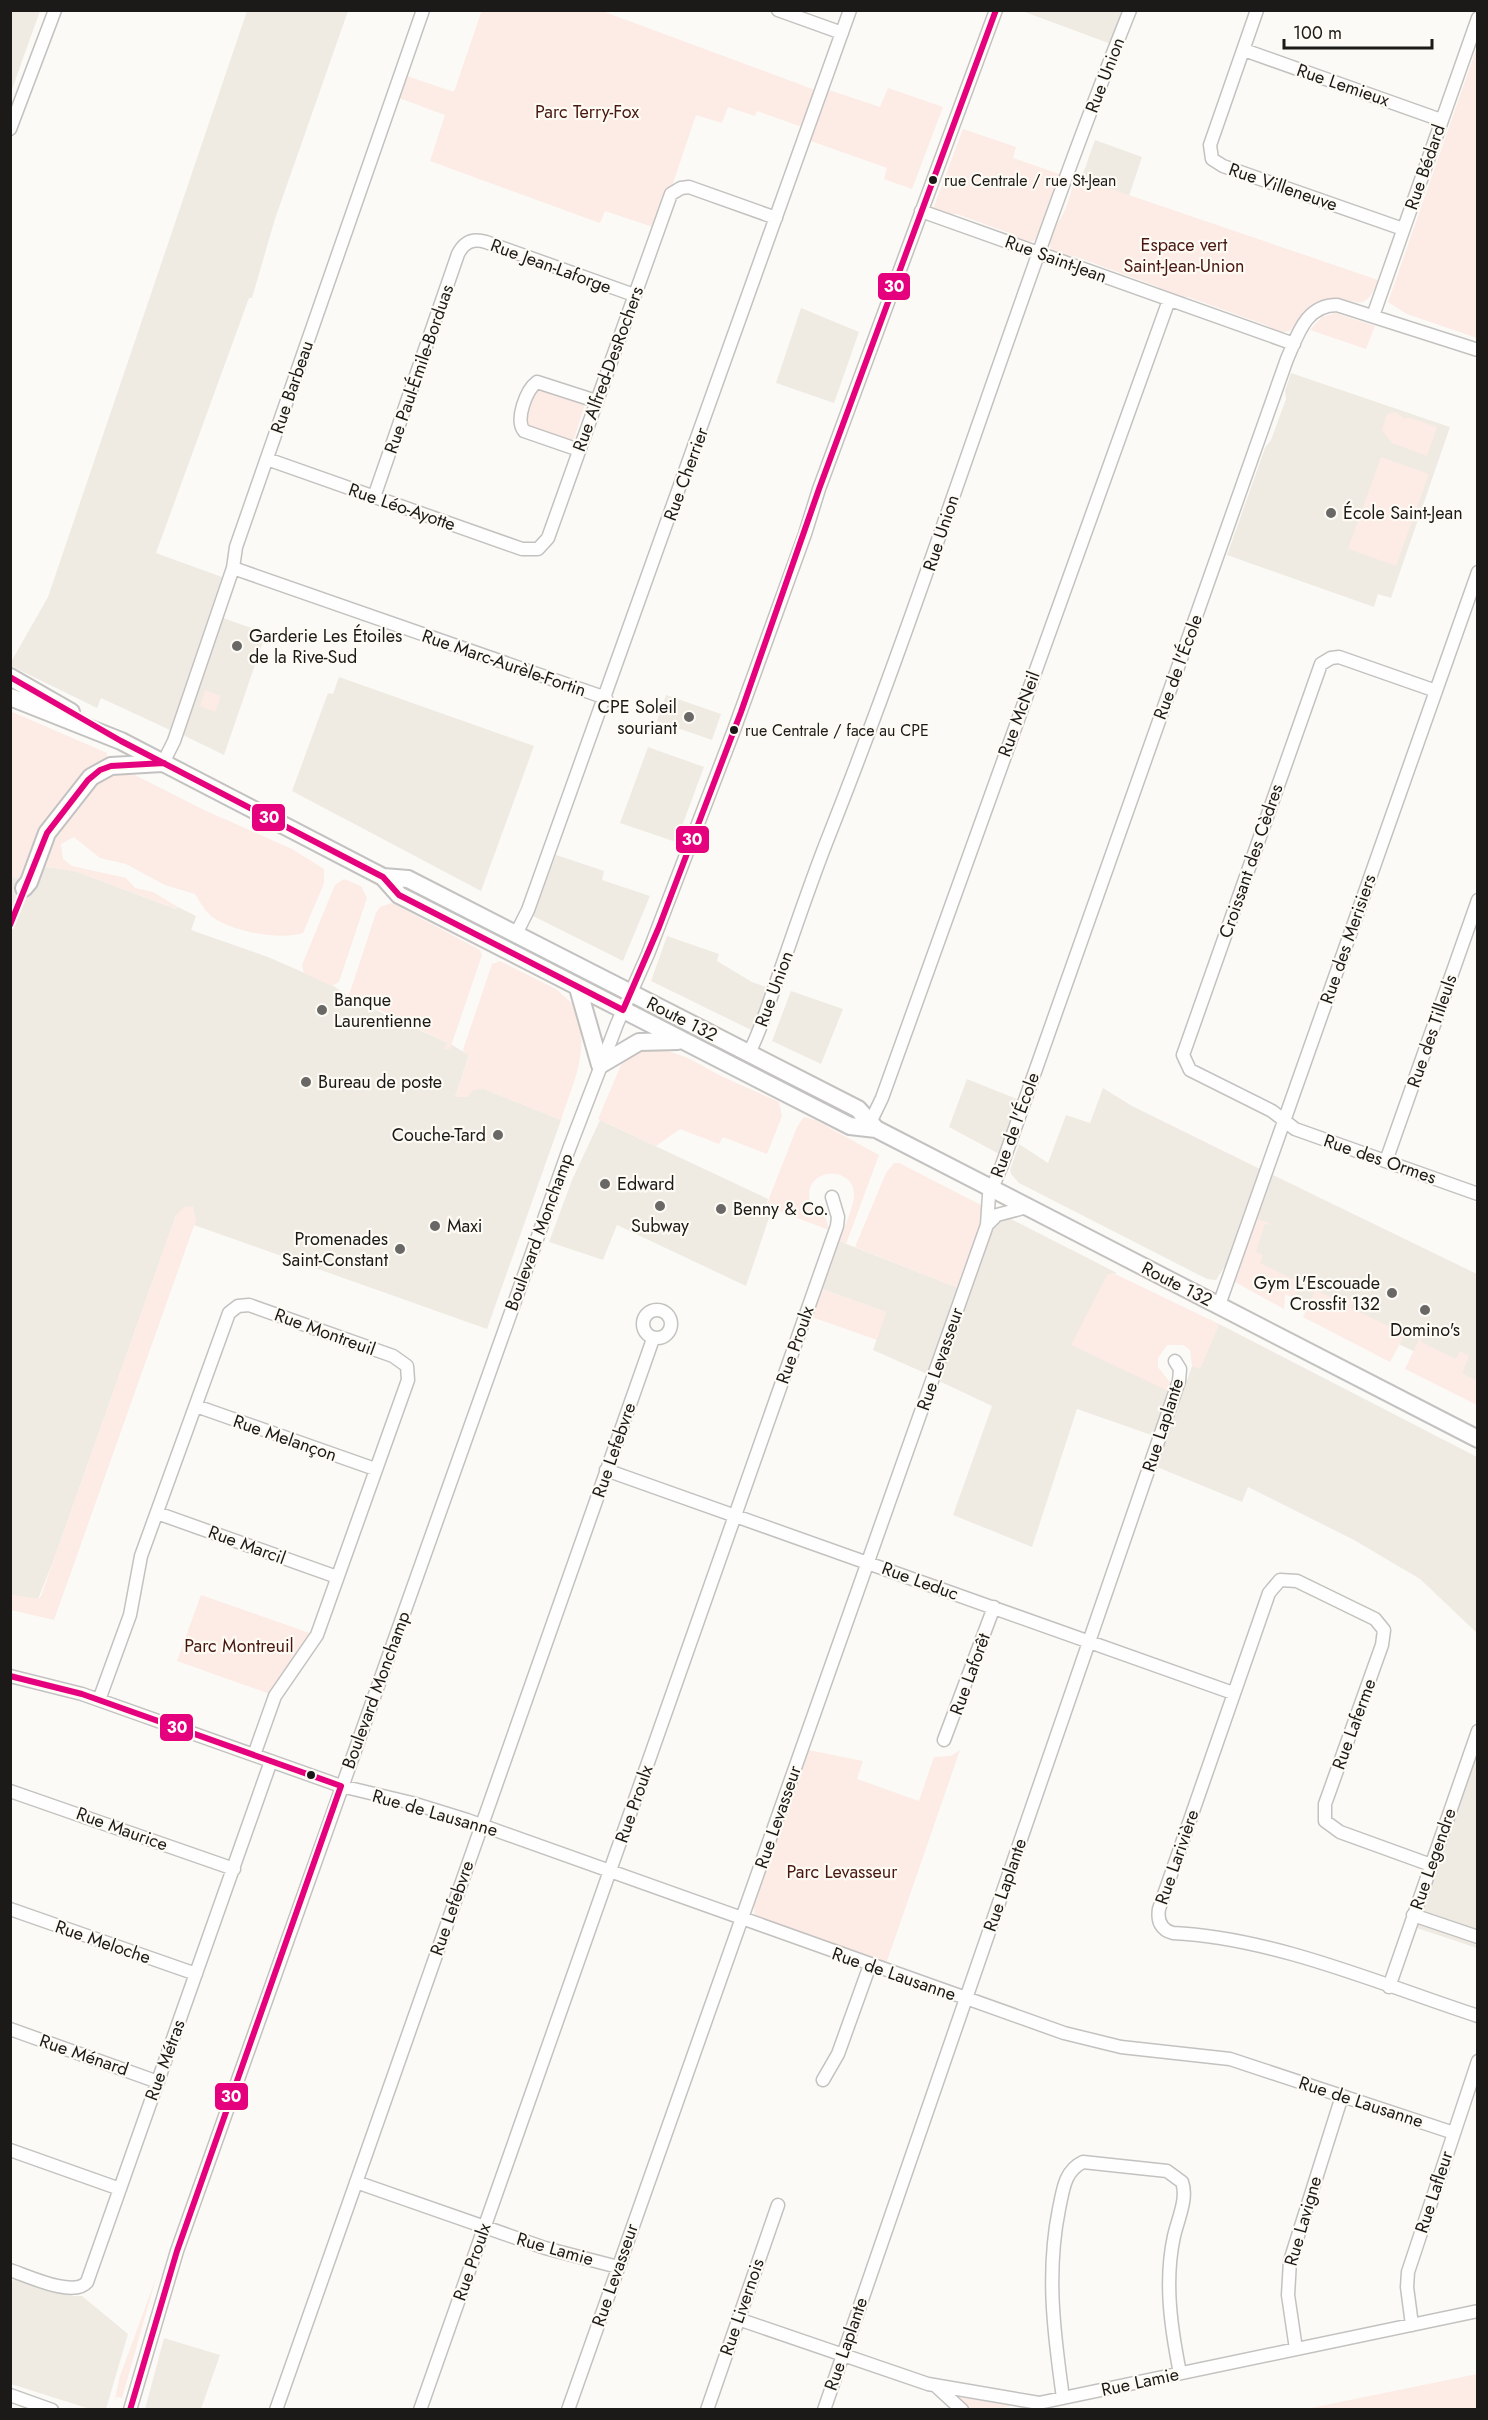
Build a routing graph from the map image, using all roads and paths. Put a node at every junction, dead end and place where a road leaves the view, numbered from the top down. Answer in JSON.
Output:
{"nodes":[{"id":1,"x":55,"y":10,"type":"edge"},
{"id":2,"x":423,"y":10,"type":"edge"},
{"id":3,"x":778,"y":10,"type":"edge"},
{"id":4,"x":850,"y":10,"type":"edge"},
{"id":5,"x":996,"y":10,"type":"edge"},
{"id":6,"x":1130,"y":10,"type":"edge"},
{"id":7,"x":1257,"y":10,"type":"edge"},
{"id":8,"x":1478,"y":18,"type":"edge"},
{"id":9,"x":842,"y":33,"type":"junction"},
{"id":10,"x":1244,"y":50,"type":"junction"},
{"id":11,"x":1442,"y":120,"type":"junction"},
{"id":12,"x":10,"y":129,"type":"edge"},
{"id":13,"x":921,"y":211,"type":"junction"},
{"id":14,"x":776,"y":218,"type":"junction"},
{"id":15,"x":1403,"y":229,"type":"junction"},
{"id":16,"x":467,"y":243,"type":"joint"},
{"id":17,"x":1039,"y":253,"type":"junction"},
{"id":18,"x":634,"y":295,"type":"junction"},
{"id":19,"x":1169,"y":300,"type":"junction"},
{"id":20,"x":1373,"y":316,"type":"junction"},
{"id":21,"x":1294,"y":344,"type":"junction"},
{"id":22,"x":1478,"y":350,"type":"edge"},
{"id":23,"x":596,"y":401,"type":"junction"},
{"id":24,"x":579,"y":450,"type":"junction"},
{"id":25,"x":267,"y":459,"type":"junction"},
{"id":26,"x":374,"y":497,"type":"junction"},
{"id":27,"x":538,"y":549,"type":"joint"},
{"id":28,"x":233,"y":568,"type":"junction"},
{"id":29,"x":1478,"y":572,"type":"edge"},
{"id":30,"x":10,"y":677,"type":"edge"},
{"id":31,"x":1436,"y":690,"type":"junction"},
{"id":32,"x":10,"y":697,"type":"edge"},
{"id":33,"x":606,"y":698,"type":"junction"},
{"id":34,"x":122,"y":741,"type":"junction"},
{"id":35,"x":163,"y":763,"type":"junction"},
{"id":36,"x":383,"y":877,"type":"junction"},
{"id":37,"x":24,"y":888,"type":"dead end"},
{"id":38,"x":1478,"y":900,"type":"edge"},
{"id":39,"x":516,"y":934,"type":"junction"},
{"id":40,"x":578,"y":988,"type":"junction"},
{"id":41,"x":631,"y":993,"type":"junction"},
{"id":42,"x":623,"y":1010,"type":"junction"},
{"id":43,"x":682,"y":1041,"type":"junction"},
{"id":44,"x":749,"y":1053,"type":"junction"},
{"id":45,"x":600,"y":1065,"type":"junction"},
{"id":46,"x":1284,"y":1122,"type":"junction"},
{"id":47,"x":871,"y":1126,"type":"junction"},
{"id":48,"x":1386,"y":1161,"type":"junction"},
{"id":49,"x":991,"y":1188,"type":"junction"},
{"id":50,"x":1478,"y":1194,"type":"edge"},
{"id":51,"x":832,"y":1197,"type":"dead end"},
{"id":52,"x":1027,"y":1207,"type":"junction"},
{"id":53,"x":987,"y":1225,"type":"junction"},
{"id":54,"x":1219,"y":1305,"type":"junction"},
{"id":55,"x":653,"y":1339,"type":"dead end"},
{"id":56,"x":1175,"y":1361,"type":"dead end"},
{"id":57,"x":195,"y":1406,"type":"junction"},
{"id":58,"x":1478,"y":1439,"type":"edge"},
{"id":59,"x":375,"y":1469,"type":"junction"},
{"id":60,"x":606,"y":1470,"type":"junction"},
{"id":61,"x":157,"y":1512,"type":"junction"},
{"id":62,"x":735,"y":1515,"type":"junction"},
{"id":63,"x":868,"y":1561,"type":"junction"},
{"id":64,"x":338,"y":1578,"type":"junction"},
{"id":65,"x":1280,"y":1580,"type":"joint"},
{"id":66,"x":994,"y":1607,"type":"junction"},
{"id":67,"x":1089,"y":1642,"type":"junction"},
{"id":68,"x":10,"y":1676,"type":"edge"},
{"id":69,"x":1233,"y":1693,"type":"junction"},
{"id":70,"x":99,"y":1700,"type":"junction"},
{"id":71,"x":1478,"y":1731,"type":"edge"},
{"id":72,"x":944,"y":1740,"type":"dead end"},
{"id":73,"x":254,"y":1755,"type":"junction"},
{"id":74,"x":271,"y":1761,"type":"junction"},
{"id":75,"x":341,"y":1786,"type":"junction"},
{"id":76,"x":10,"y":1791,"type":"edge"},
{"id":77,"x":482,"y":1825,"type":"junction"},
{"id":78,"x":1431,"y":1865,"type":"junction"},
{"id":79,"x":234,"y":1869,"type":"junction"},
{"id":80,"x":610,"y":1871,"type":"junction"},
{"id":81,"x":10,"y":1909,"type":"edge"},
{"id":82,"x":1413,"y":1915,"type":"junction"},
{"id":83,"x":742,"y":1919,"type":"junction"},
{"id":84,"x":1478,"y":1936,"type":"edge"},
{"id":85,"x":870,"y":1965,"type":"junction"},
{"id":86,"x":196,"y":1974,"type":"junction"},
{"id":87,"x":1389,"y":1986,"type":"junction"},
{"id":88,"x":965,"y":1998,"type":"junction"},
{"id":89,"x":1478,"y":2016,"type":"edge"},
{"id":90,"x":10,"y":2029,"type":"edge"},
{"id":91,"x":1478,"y":2061,"type":"edge"},
{"id":92,"x":823,"y":2080,"type":"dead end"},
{"id":93,"x":158,"y":2082,"type":"junction"},
{"id":94,"x":1342,"y":2096,"type":"junction"},
{"id":95,"x":1454,"y":2133,"type":"junction"},
{"id":96,"x":10,"y":2150,"type":"edge"},
{"id":97,"x":356,"y":2182,"type":"junction"},
{"id":98,"x":120,"y":2188,"type":"junction"},
{"id":99,"x":778,"y":2205,"type":"dead end"},
{"id":100,"x":484,"y":2227,"type":"junction"},
{"id":101,"x":618,"y":2267,"type":"junction"},
{"id":102,"x":10,"y":2270,"type":"edge"},
{"id":103,"x":1478,"y":2311,"type":"edge"},
{"id":104,"x":738,"y":2319,"type":"junction"},
{"id":105,"x":1412,"y":2325,"type":"junction"},
{"id":106,"x":1296,"y":2349,"type":"junction"},
{"id":107,"x":843,"y":2355,"type":"junction"},
{"id":108,"x":1180,"y":2373,"type":"junction"},
{"id":109,"x":936,"y":2386,"type":"junction"},
{"id":110,"x":10,"y":2396,"type":"edge"},
{"id":111,"x":1063,"y":2398,"type":"junction"},
{"id":112,"x":1039,"y":2403,"type":"junction"},
{"id":113,"x":52,"y":2409,"type":"edge"},
{"id":114,"x":130,"y":2409,"type":"edge"},
{"id":115,"x":276,"y":2409,"type":"edge"},
{"id":116,"x":420,"y":2409,"type":"edge"},
{"id":117,"x":568,"y":2409,"type":"edge"},
{"id":118,"x":706,"y":2409,"type":"edge"},
{"id":119,"x":824,"y":2409,"type":"edge"},
{"id":120,"x":962,"y":2409,"type":"edge"},
{"id":121,"x":1020,"y":2409,"type":"edge"}],
"edges":[{"from":1,"to":12,"type":"street"},
{"from":2,"to":25,"type":"street","name":"Rue Barbeau"},
{"from":3,"to":9,"type":"street"},
{"from":4,"to":9,"type":"street","name":"Rue Cherrier"},
{"from":5,"to":13,"type":"street","name":"Boulevard Monchamp"},
{"from":6,"to":17,"type":"street","name":"Rue Union"},
{"from":7,"to":10,"type":"street","name":"Rue Villeneuve"},
{"from":8,"to":11,"type":"street","name":"Rue Bédard"},
{"from":9,"to":14,"type":"street","name":"Rue Cherrier"},
{"from":10,"to":11,"type":"street","name":"Rue Lemieux"},
{"from":10,"to":15,"type":"street","name":"Rue Villeneuve"},
{"from":11,"to":15,"type":"street","name":"Rue Bédard"},
{"from":13,"to":17,"type":"street","name":"Rue Saint-Jean"},
{"from":13,"to":41,"type":"street","name":"Boulevard Monchamp"},
{"from":14,"to":18,"type":"street","name":"Rue Alfred-DesRochers"},
{"from":14,"to":33,"type":"street","name":"Rue Cherrier"},
{"from":15,"to":20,"type":"street","name":"Rue Bédard"},
{"from":16,"to":18,"type":"street","name":"Rue Jean-Laforge"},
{"from":16,"to":26,"type":"street","name":"Rue Paul-Émile-Borduas"},
{"from":17,"to":19,"type":"street","name":"Rue Saint-Jean"},
{"from":17,"to":44,"type":"street","name":"Rue Union"},
{"from":18,"to":23,"type":"street","name":"Rue Alfred-DesRochers"},
{"from":19,"to":21,"type":"street","name":"Rue Saint-Jean"},
{"from":19,"to":47,"type":"street","name":"Rue McNeil"},
{"from":20,"to":21,"type":"street","name":"Rue de l'École"},
{"from":20,"to":22,"type":"street","name":"Rue de l'École"},
{"from":21,"to":49,"type":"street","name":"Rue de l'École"},
{"from":23,"to":24,"type":"street","name":"Rue Alfred-DesRochers"},
{"from":23,"to":24,"type":"street"},
{"from":24,"to":27,"type":"street","name":"Rue Alfred-DesRochers"},
{"from":25,"to":26,"type":"street","name":"Rue Léo-Ayotte"},
{"from":25,"to":28,"type":"street","name":"Rue Barbeau"},
{"from":26,"to":27,"type":"street","name":"Rue Léo-Ayotte"},
{"from":28,"to":33,"type":"street","name":"Rue Marc-Aurèle-Fortin"},
{"from":28,"to":35,"type":"street","name":"Rue Barbeau"},
{"from":29,"to":31,"type":"street","name":"Rue des Merisiers"},
{"from":30,"to":34,"type":"highway"},
{"from":31,"to":46,"type":"street","name":"Rue des Merisiers"},
{"from":31,"to":46,"type":"street","name":"Croissant des Cèdres"},
{"from":32,"to":34,"type":"highway","name":"Route 132"},
{"from":33,"to":39,"type":"street","name":"Rue Cherrier"},
{"from":34,"to":35,"type":"highway","name":"Route 132"},
{"from":35,"to":36,"type":"highway","name":"Route 132"},
{"from":35,"to":37,"type":"highway"},
{"from":36,"to":39,"type":"highway","name":"Route 132"},
{"from":36,"to":40,"type":"highway","name":"Route 132"},
{"from":38,"to":48,"type":"street","name":"Rue des Tilleuls"},
{"from":39,"to":41,"type":"highway","name":"Route 132"},
{"from":40,"to":42,"type":"highway","name":"Route 132"},
{"from":40,"to":45,"type":"highway"},
{"from":41,"to":42,"type":"street","name":"Boulevard Monchamp"},
{"from":41,"to":44,"type":"highway","name":"Route 132"},
{"from":42,"to":43,"type":"highway","name":"Route 132"},
{"from":42,"to":45,"type":"street","name":"Boulevard Monchamp"},
{"from":43,"to":45,"type":"highway"},
{"from":43,"to":47,"type":"highway","name":"Route 132"},
{"from":44,"to":47,"type":"highway","name":"Route 132"},
{"from":45,"to":75,"type":"street","name":"Boulevard Monchamp"},
{"from":46,"to":48,"type":"street","name":"Rue des Ormes"},
{"from":46,"to":54,"type":"street","name":"Rue des Merisiers"},
{"from":47,"to":49,"type":"highway","name":"Route 132"},
{"from":48,"to":50,"type":"street","name":"Rue des Ormes"},
{"from":49,"to":52,"type":"highway","name":"Route 132"},
{"from":49,"to":53,"type":"street","name":"Rue Levasseur"},
{"from":51,"to":62,"type":"street","name":"Rue Proulx"},
{"from":52,"to":53,"type":"street"},
{"from":52,"to":54,"type":"highway","name":"Route 132"},
{"from":53,"to":63,"type":"street","name":"Rue Levasseur"},
{"from":54,"to":58,"type":"highway","name":"Route 132"},
{"from":55,"to":60,"type":"street","name":"Rue Lefebvre"},
{"from":56,"to":67,"type":"street","name":"Rue Laplante"},
{"from":57,"to":59,"type":"street","name":"Rue Melançon"},
{"from":57,"to":59,"type":"street","name":"Rue Montreuil"},
{"from":57,"to":61,"type":"street","name":"Rue Montreuil"},
{"from":59,"to":64,"type":"street","name":"Rue Montreuil"},
{"from":60,"to":62,"type":"street","name":"Rue Leduc"},
{"from":60,"to":77,"type":"street","name":"Rue Lefebvre"},
{"from":61,"to":64,"type":"street","name":"Rue Marcil"},
{"from":61,"to":70,"type":"street","name":"Rue Montreuil"},
{"from":62,"to":63,"type":"street","name":"Rue Leduc"},
{"from":62,"to":80,"type":"street","name":"Rue Proulx"},
{"from":63,"to":66,"type":"street","name":"Rue Leduc"},
{"from":63,"to":83,"type":"street","name":"Rue Levasseur"},
{"from":64,"to":73,"type":"street","name":"Rue Montreuil"},
{"from":65,"to":69,"type":"street","name":"Rue Larivière"},
{"from":65,"to":78,"type":"street","name":"Rue Laferme"},
{"from":66,"to":67,"type":"street","name":"Rue Leduc"},
{"from":66,"to":72,"type":"street","name":"Rue Laforêt"},
{"from":67,"to":69,"type":"street","name":"Rue Leduc"},
{"from":67,"to":88,"type":"street","name":"Rue Laplante"},
{"from":68,"to":70,"type":"street","name":"Rue de Lausanne"},
{"from":69,"to":87,"type":"street","name":"Rue Larivière"},
{"from":70,"to":73,"type":"street","name":"Rue de Lausanne"},
{"from":71,"to":78,"type":"street","name":"Rue Legendre"},
{"from":73,"to":74,"type":"street","name":"Rue de Lausanne"},
{"from":74,"to":75,"type":"street","name":"Rue de Lausanne"},
{"from":74,"to":79,"type":"street","name":"Rue Métras"},
{"from":75,"to":77,"type":"street","name":"Rue de Lausanne"},
{"from":75,"to":114,"type":"street","name":"Boulevard Monchamp"},
{"from":76,"to":79,"type":"street","name":"Rue Maurice"},
{"from":77,"to":80,"type":"street","name":"Rue de Lausanne"},
{"from":77,"to":97,"type":"street","name":"Rue Lefebvre"},
{"from":78,"to":82,"type":"street","name":"Rue Legendre"},
{"from":79,"to":86,"type":"street","name":"Rue Métras"},
{"from":80,"to":83,"type":"street","name":"Rue de Lausanne"},
{"from":80,"to":100,"type":"street","name":"Rue Proulx"},
{"from":81,"to":86,"type":"street","name":"Rue Meloche"},
{"from":82,"to":84,"type":"street"},
{"from":82,"to":87,"type":"street","name":"Rue Legendre"},
{"from":83,"to":85,"type":"street","name":"Rue de Lausanne"},
{"from":83,"to":101,"type":"street","name":"Rue Levasseur"},
{"from":85,"to":88,"type":"street","name":"Rue de Lausanne"},
{"from":85,"to":92,"type":"street"},
{"from":86,"to":93,"type":"street","name":"Rue Métras"},
{"from":87,"to":89,"type":"street","name":"Rue Larivière"},
{"from":88,"to":94,"type":"street","name":"Rue de Lausanne"},
{"from":88,"to":107,"type":"street","name":"Rue Laplante"},
{"from":90,"to":93,"type":"street","name":"Rue Ménard"},
{"from":91,"to":95,"type":"street","name":"Rue Lafleur"},
{"from":93,"to":98,"type":"street","name":"Rue Métras"},
{"from":94,"to":95,"type":"street","name":"Rue de Lausanne"},
{"from":94,"to":106,"type":"street","name":"Rue Lavigne"},
{"from":95,"to":105,"type":"street","name":"Rue Lafleur"},
{"from":96,"to":98,"type":"street"},
{"from":97,"to":100,"type":"street","name":"Rue Lamie"},
{"from":97,"to":115,"type":"street","name":"Rue Lefebvre"},
{"from":98,"to":102,"type":"street","name":"Rue Métras"},
{"from":99,"to":104,"type":"street","name":"Rue Livernois"},
{"from":100,"to":101,"type":"street","name":"Rue Lamie"},
{"from":100,"to":116,"type":"street","name":"Rue Proulx"},
{"from":101,"to":117,"type":"street","name":"Rue Levasseur"},
{"from":103,"to":105,"type":"street","name":"Rue Lamie"},
{"from":104,"to":107,"type":"street","name":"Rue Lamie"},
{"from":104,"to":118,"type":"street","name":"Rue Livernois"},
{"from":105,"to":106,"type":"street","name":"Rue Lamie"},
{"from":106,"to":108,"type":"street","name":"Rue Lamie"},
{"from":107,"to":109,"type":"street","name":"Rue Lamie"},
{"from":107,"to":119,"type":"street","name":"Rue Laplante"},
{"from":108,"to":111,"type":"street","name":"Rue Lamie"},
{"from":108,"to":111,"type":"street"},
{"from":109,"to":112,"type":"street","name":"Rue Lamie"},
{"from":109,"to":120,"type":"street"},
{"from":110,"to":113,"type":"street"},
{"from":111,"to":112,"type":"street","name":"Rue Lamie"},
{"from":112,"to":121,"type":"street"}]}
